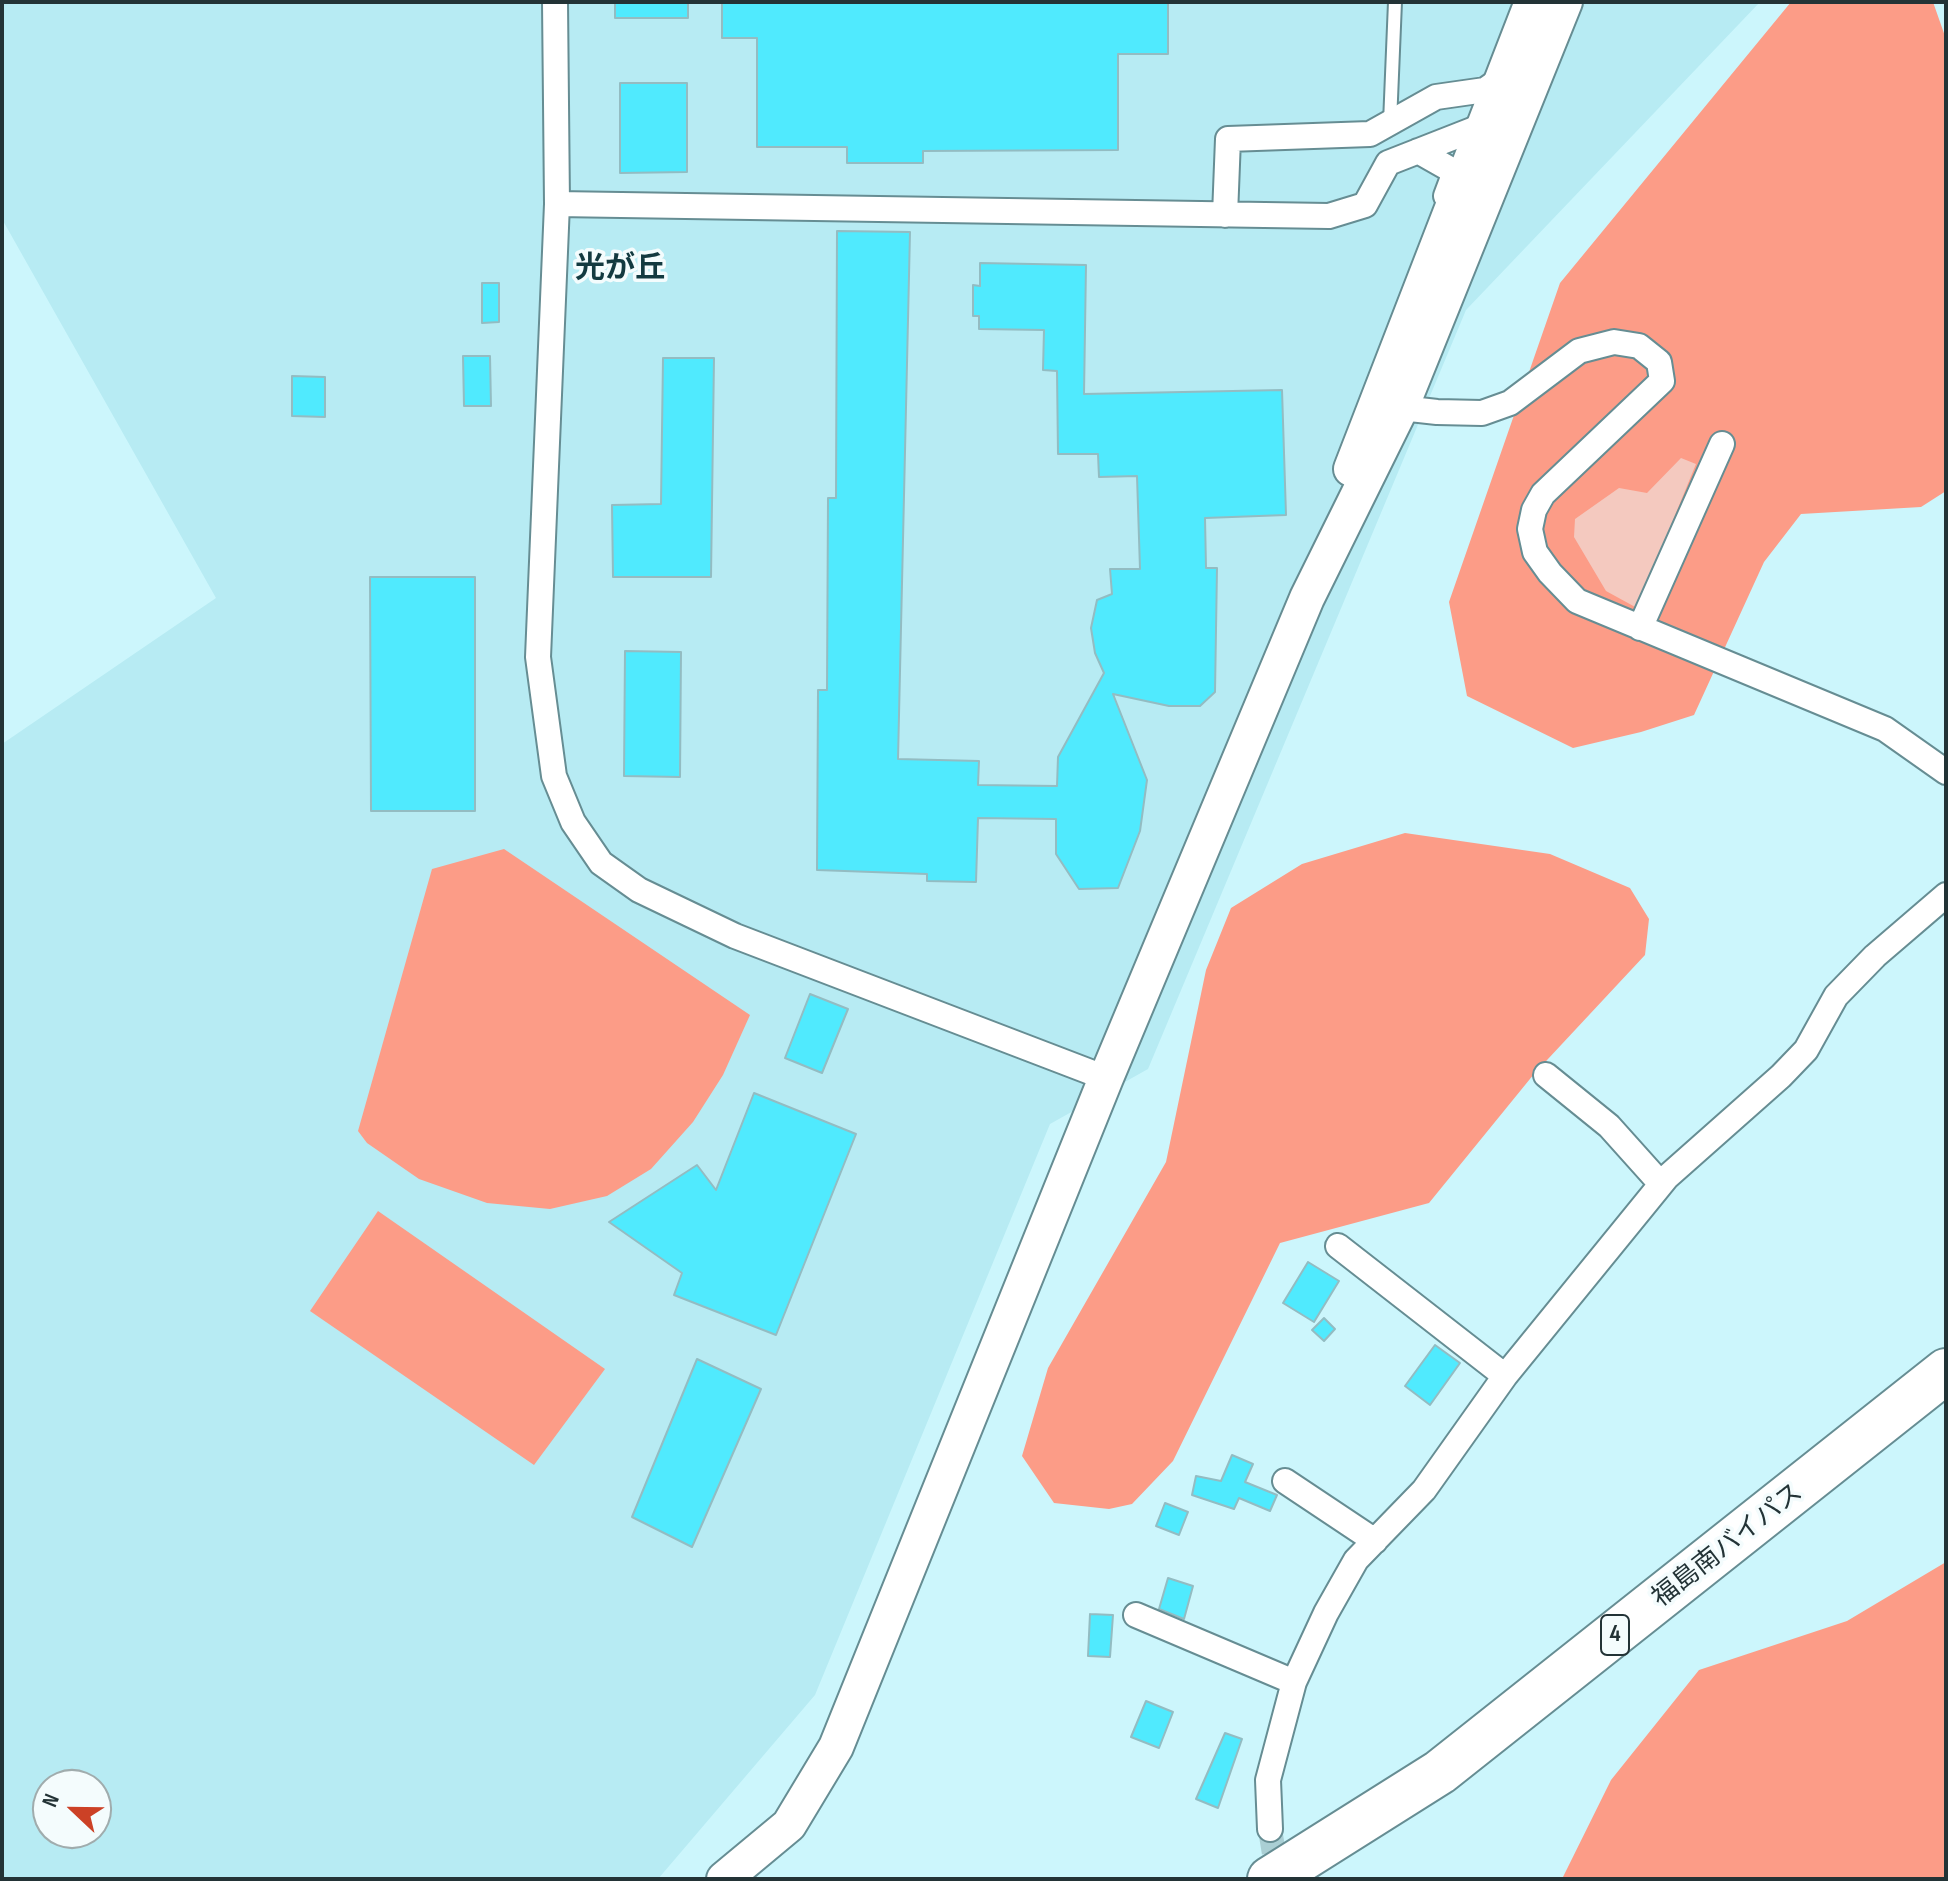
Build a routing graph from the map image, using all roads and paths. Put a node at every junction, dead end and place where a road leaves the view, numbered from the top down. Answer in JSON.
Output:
{"nodes":[{"id":1,"x":555,"y":2,"type":"edge"},
{"id":2,"x":1395,"y":2,"type":"edge"},
{"id":3,"x":1532,"y":2,"type":"edge"},
{"id":4,"x":1562,"y":2,"type":"edge"},
{"id":5,"x":1502,"y":78,"type":"junction"},
{"id":6,"x":1433,"y":100,"type":"junction"},
{"id":7,"x":1489,"y":120,"type":"junction"},
{"id":8,"x":1390,"y":124,"type":"junction"},
{"id":9,"x":1418,"y":151,"type":"junction"},
{"id":10,"x":1502,"y":161,"type":"junction"},
{"id":11,"x":557,"y":204,"type":"junction"},
{"id":12,"x":1225,"y":215,"type":"junction"},
{"id":13,"x":1428,"y":271,"type":"junction"},
{"id":14,"x":1389,"y":403,"type":"junction"},
{"id":15,"x":1722,"y":444,"type":"dead end"},
{"id":16,"x":1640,"y":628,"type":"junction"},
{"id":17,"x":1946,"y":772,"type":"edge"},
{"id":18,"x":1946,"y":895,"type":"edge"},
{"id":19,"x":1546,"y":1075,"type":"dead end"},
{"id":20,"x":1106,"y":1078,"type":"junction"},
{"id":21,"x":1661,"y":1184,"type":"junction"},
{"id":22,"x":1338,"y":1246,"type":"dead end"},
{"id":23,"x":1946,"y":1371,"type":"edge"},
{"id":24,"x":1505,"y":1376,"type":"junction"},
{"id":25,"x":1946,"y":1404,"type":"edge"},
{"id":26,"x":1285,"y":1481,"type":"dead end"},
{"id":27,"x":1375,"y":1541,"type":"junction"},
{"id":28,"x":1136,"y":1615,"type":"dead end"},
{"id":29,"x":1294,"y":1682,"type":"junction"},
{"id":30,"x":1270,"y":1829,"type":"tunnel mouth"},
{"id":31,"x":724,"y":1879,"type":"edge"},
{"id":32,"x":1270,"y":1879,"type":"edge"},
{"id":33,"x":1322,"y":1879,"type":"edge"}],
"edges":[{"from":1,"to":11,"type":"street"},
{"from":2,"to":8,"type":"lane"},
{"from":3,"to":5,"type":"street"},
{"from":4,"to":7,"type":"street"},
{"from":4,"to":10,"type":"street"},
{"from":5,"to":6,"type":"street"},
{"from":5,"to":7,"type":"street"},
{"from":6,"to":7,"type":"street"},
{"from":6,"to":8,"type":"street"},
{"from":7,"to":9,"type":"street"},
{"from":7,"to":10,"type":"street"},
{"from":7,"to":13,"type":"street"},
{"from":8,"to":12,"type":"street"},
{"from":9,"to":12,"type":"street"},
{"from":9,"to":13,"type":"street"},
{"from":10,"to":14,"type":"street"},
{"from":11,"to":12,"type":"street"},
{"from":11,"to":20,"type":"street"},
{"from":13,"to":14,"type":"street"},
{"from":14,"to":16,"type":"street"},
{"from":14,"to":20,"type":"street"},
{"from":15,"to":16,"type":"street"},
{"from":16,"to":17,"type":"street"},
{"from":18,"to":21,"type":"street"},
{"from":19,"to":21,"type":"street"},
{"from":20,"to":31,"type":"street"},
{"from":21,"to":24,"type":"street"},
{"from":22,"to":24,"type":"street"},
{"from":23,"to":32,"type":"highway","name":"福島南バイパス","number":"4"},
{"from":24,"to":27,"type":"street"},
{"from":25,"to":33,"type":"highway","name":"福島南バイパス","number":"4"},
{"from":26,"to":27,"type":"street"},
{"from":27,"to":29,"type":"street"},
{"from":28,"to":29,"type":"street"},
{"from":29,"to":30,"type":"street"}]}
